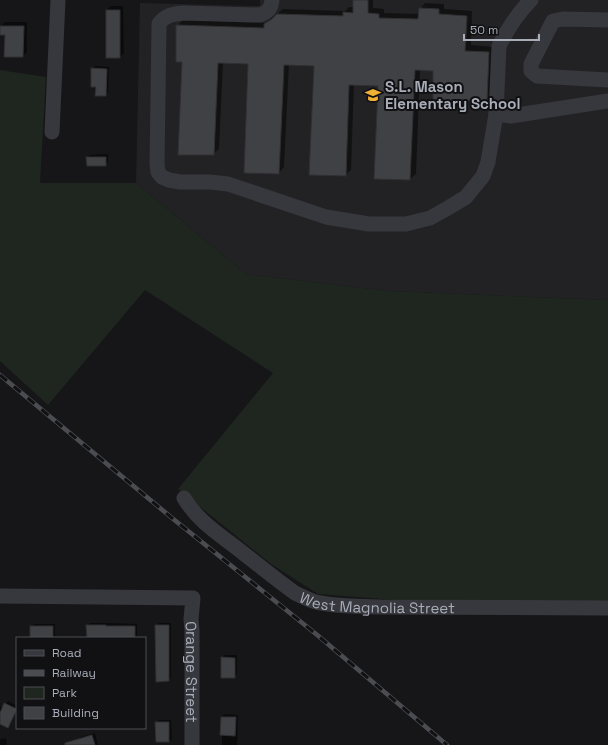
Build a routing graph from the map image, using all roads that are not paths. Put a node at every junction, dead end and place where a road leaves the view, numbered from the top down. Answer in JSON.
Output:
{"nodes":[{"id":1,"x":58,"y":0,"type":"edge"},
{"id":2,"x":272,"y":0,"type":"edge"},
{"id":3,"x":531,"y":0,"type":"edge"},
{"id":4,"x":608,"y":20,"type":"edge"},
{"id":5,"x":608,"y":80,"type":"edge"},
{"id":6,"x":608,"y":101,"type":"edge"},
{"id":7,"x":496,"y":114,"type":"junction"},
{"id":8,"x":52,"y":132,"type":"dead end"},
{"id":9,"x":184,"y":498,"type":"dead end"},
{"id":10,"x":0,"y":596,"type":"edge"},
{"id":11,"x":608,"y":608,"type":"edge"},
{"id":12,"x":192,"y":745,"type":"edge"}],
"edges":[{"from":1,"to":8,"type":"street"},
{"from":2,"to":7,"type":"street"},
{"from":3,"to":7,"type":"street"},
{"from":4,"to":5,"type":"street"},
{"from":6,"to":7,"type":"street"},
{"from":9,"to":11,"type":"street","name":"West Magnolia Street"},
{"from":10,"to":12,"type":"street","name":"Orange Street"}]}
